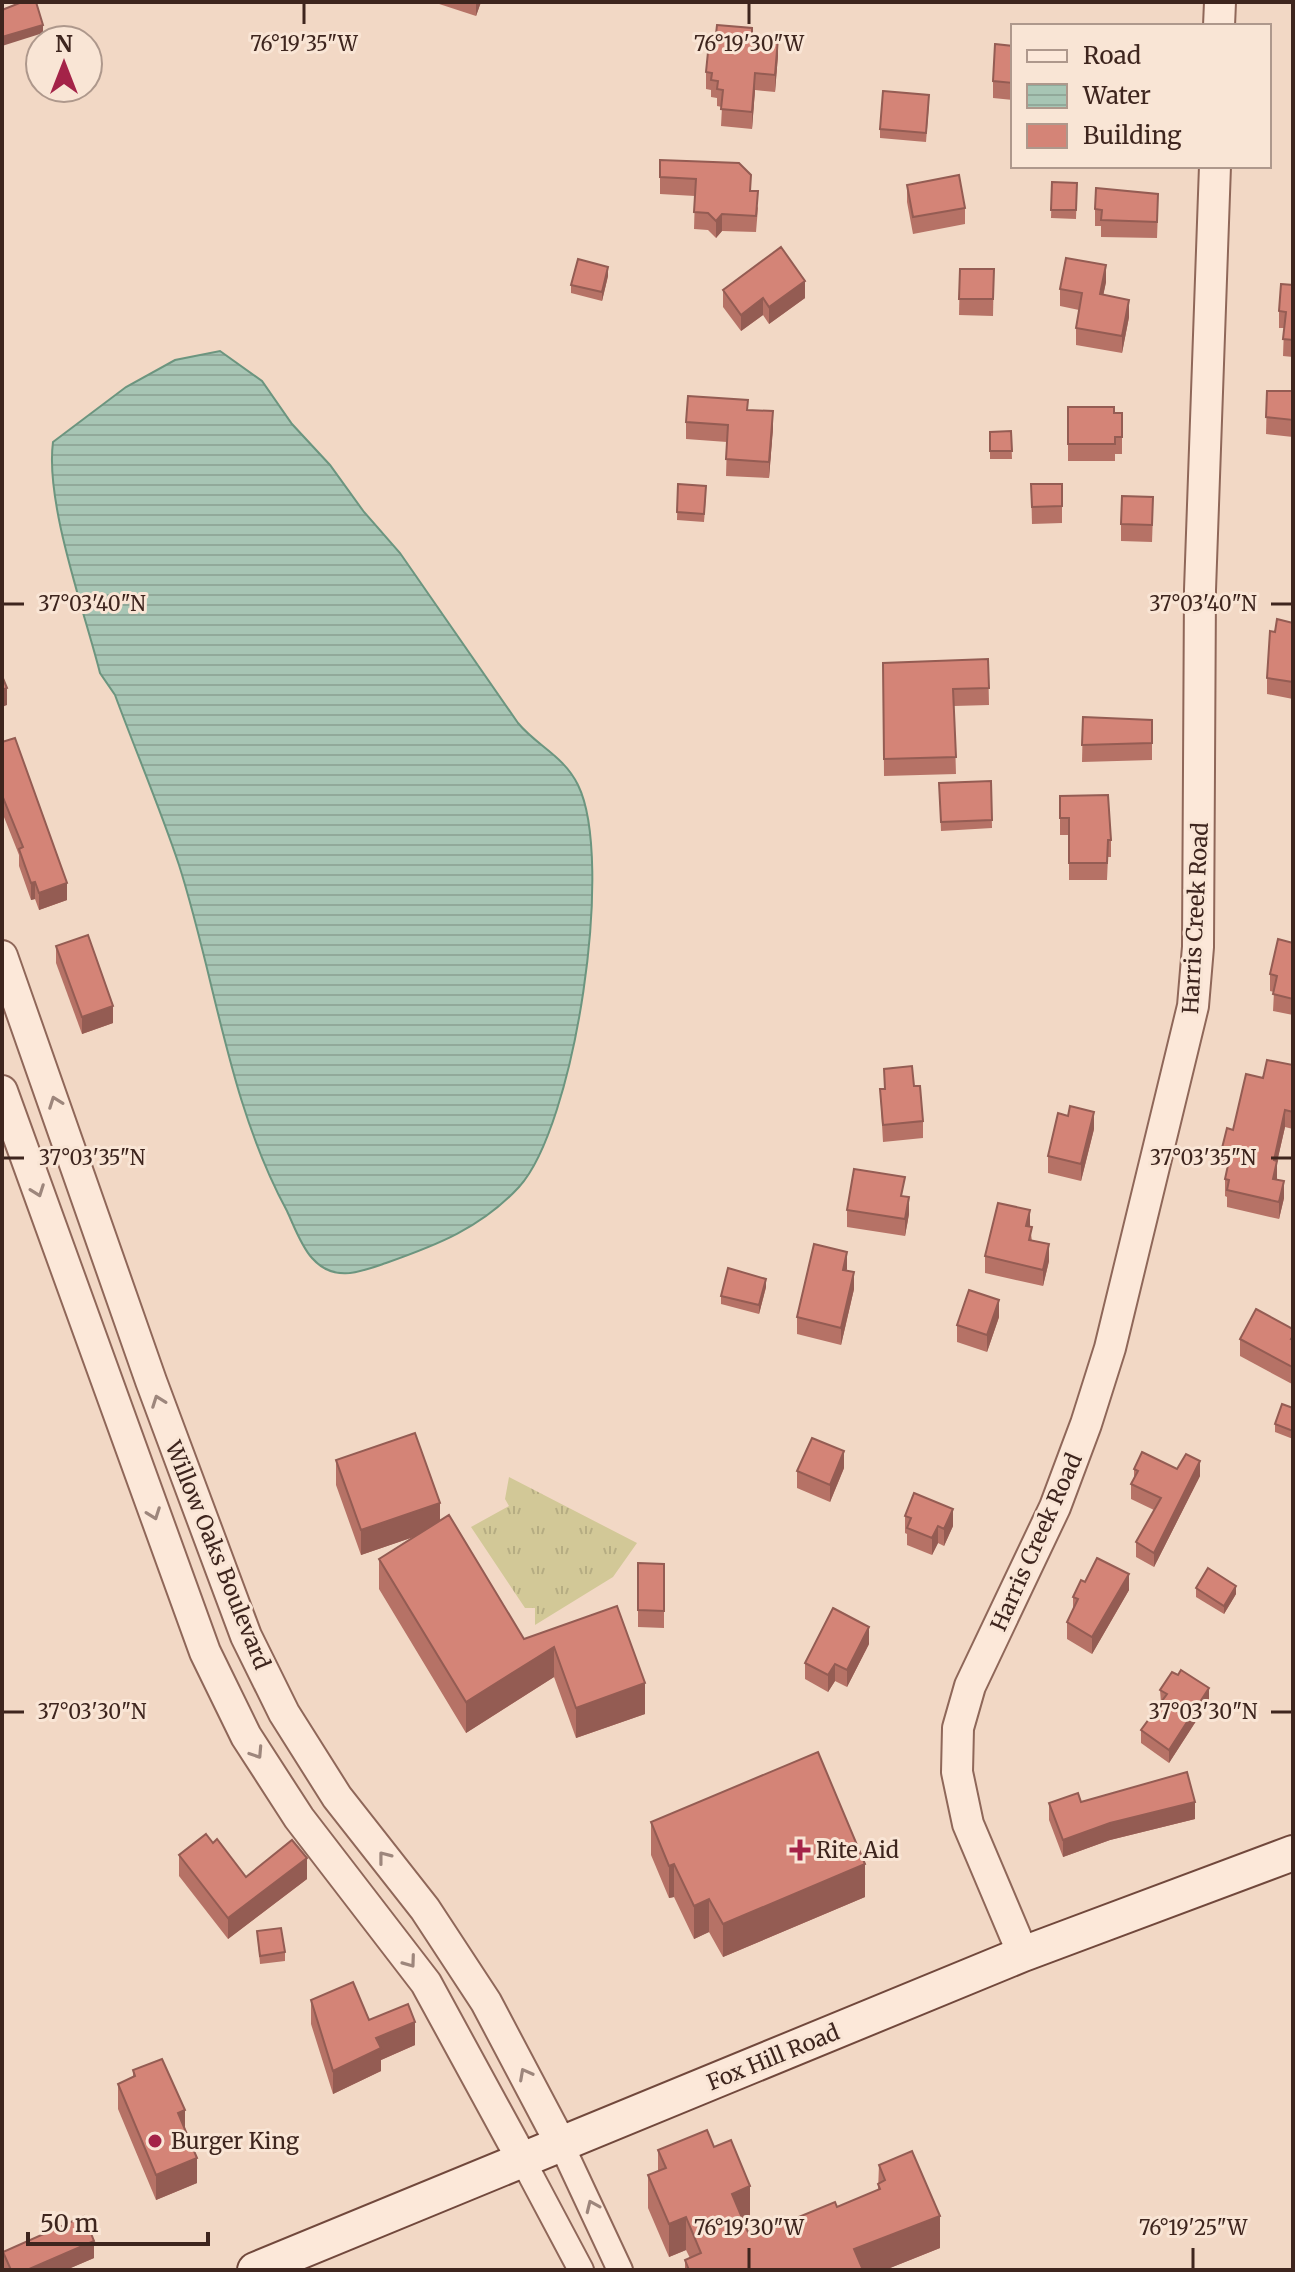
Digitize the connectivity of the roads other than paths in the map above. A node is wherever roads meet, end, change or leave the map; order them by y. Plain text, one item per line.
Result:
1 (1220, 2) edge
2 (1219, 24) edge
3 (1215, 168) edge
4 (2, 956) edge
5 (2, 1091) edge
6 (1293, 1853) edge
7 (1023, 1954) junction
8 (561, 2144) junction
9 (522, 2159) junction
10 (255, 2270) edge
11 (581, 2270) edge
12 (620, 2270) edge

1 - 2 street
3 - 7 street, Harris Creek Road
8 -> 4 street, Willow Oaks Boulevard
5 -> 9 street, Willow Oaks Boulevard
6 - 7 main road, Fox Hill Road
7 - 8 main road, Fox Hill Road
8 - 9 main road, Fox Hill Road
12 -> 8 street
9 - 10 main road, Fox Hill Road
9 - 11 street

